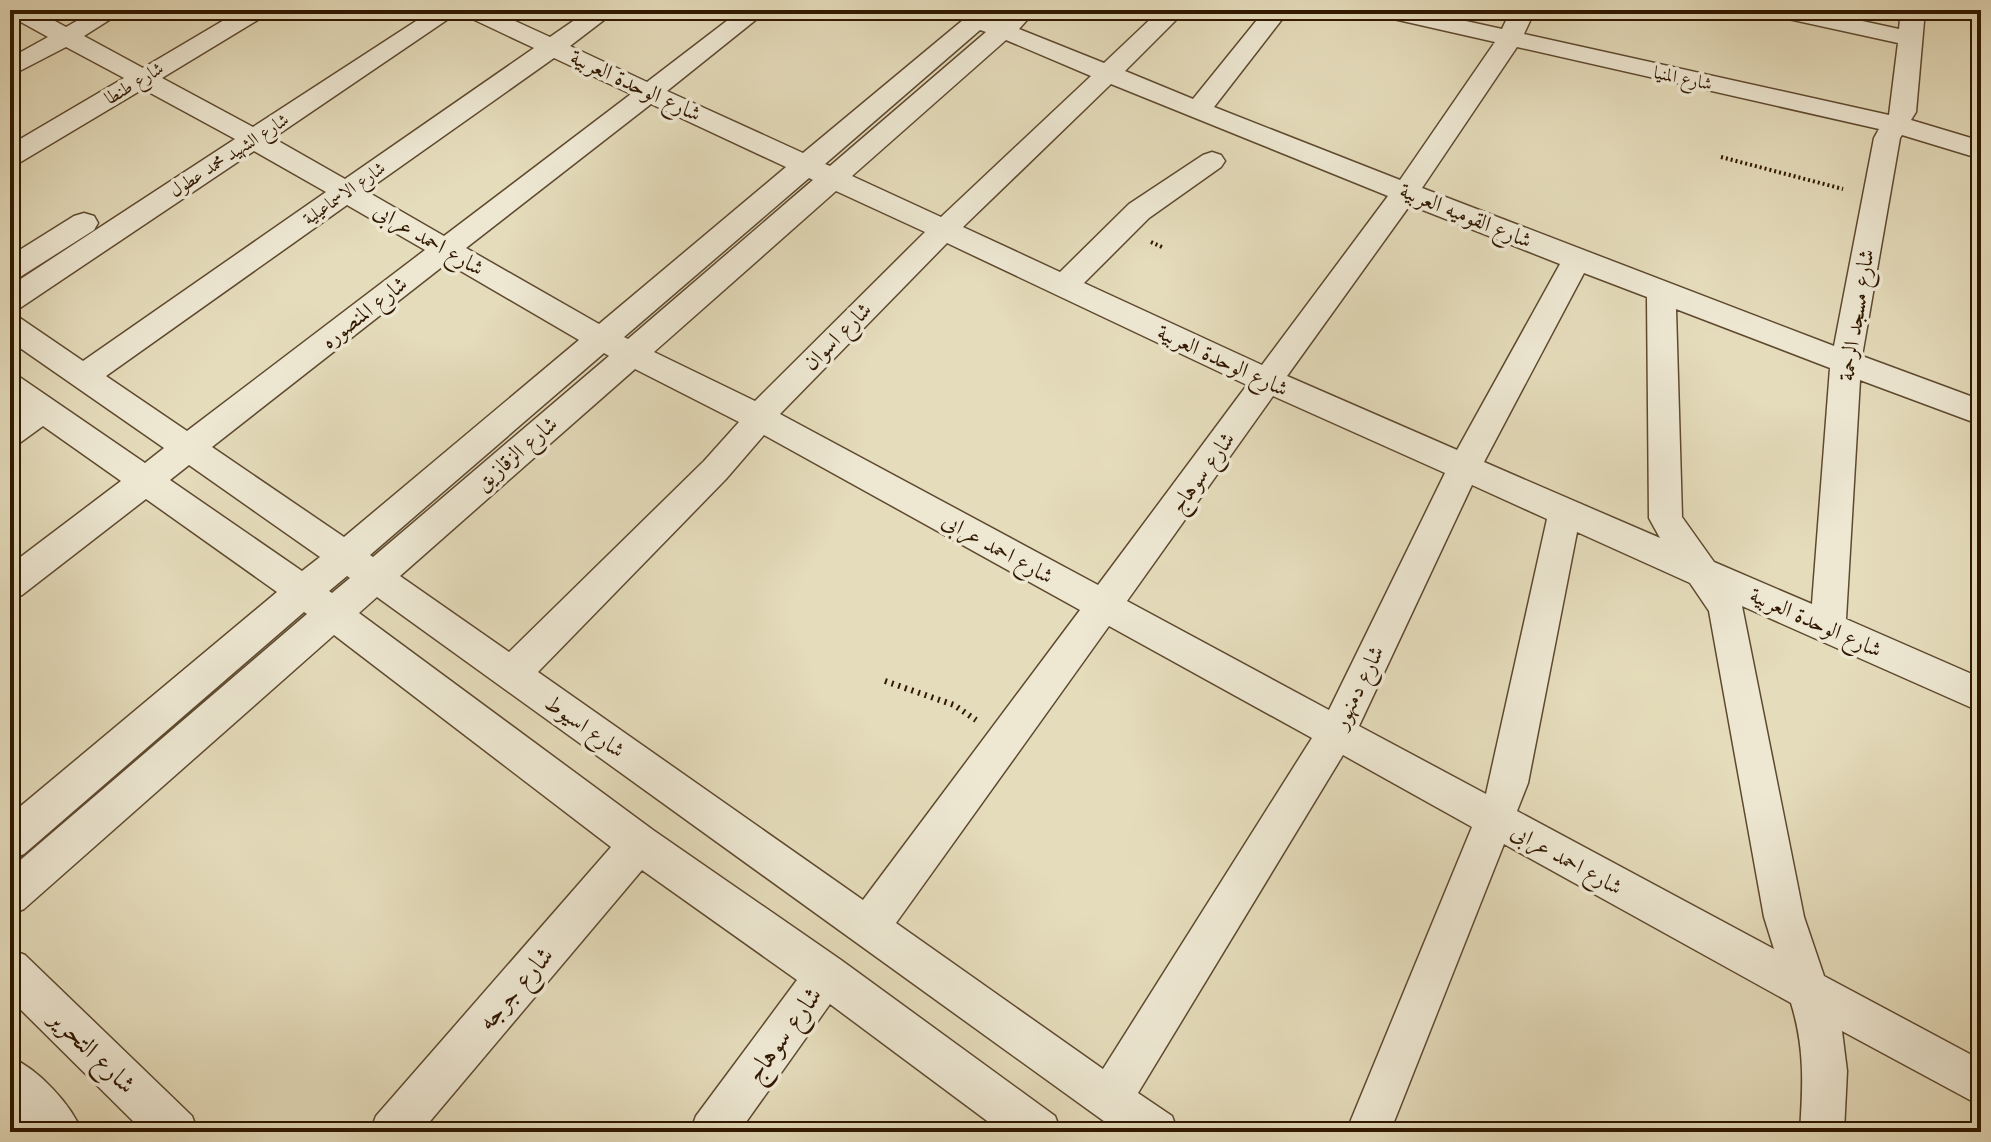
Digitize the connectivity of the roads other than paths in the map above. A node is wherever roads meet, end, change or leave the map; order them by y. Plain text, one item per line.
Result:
1 (17, 10) edge
2 (113, 10) edge
3 (258, 10) edge
4 (414, 10) edge
5 (449, 10) edge
6 (472, 10) edge
7 (605, 10) edge
8 (756, 10) edge
9 (1174, 10) edge
10 (1384, 10) edge
11 (1523, 10) edge
12 (1778, 10) edge
13 (1275, 13) dead end
14 (988, 16) edge
15 (1911, 24) edge
16 (66, 36) junction
17 (1510, 40) junction
18 (553, 46) junction
19 (10, 68) edge
20 (1108, 73) junction
21 (144, 78) junction
22 (650, 92) junction
23 (1198, 110) junction
24 (1897, 125) junction
25 (244, 132) junction
26 (1981, 150) edge
27 (10, 157) edge
28 (1212, 161) dead end
29 (805, 164) junction
30 (834, 178) junction
31 (347, 191) junction
32 (1406, 191) junction
33 (944, 230) junction
34 (446, 249) junction
35 (1577, 259) junction
36 (10, 270) edge
37 (1064, 286) junction
38 (1661, 292) junction
39 (10, 300) edge
40 (10, 326) edge
41 (600, 338) junction
42 (631, 353) junction
43 (1846, 363) junction
44 (84, 376) junction
45 (1268, 381) junction
46 (10, 386) edge
47 (44, 409) junction
48 (1981, 413) edge
49 (758, 417) junction
50 (10, 433) edge
51 (187, 449) junction
52 (1464, 468) junction
53 (146, 481) junction
54 (1565, 512) junction
55 (344, 555) junction
56 (1703, 573) junction
57 (375, 576) junction
58 (10, 585) edge
59 (303, 591) junction
60 (1104, 606) junction
61 (333, 613) junction
62 (1828, 627) junction
63 (512, 674) junction
64 (1981, 695) edge
65 (1337, 732) junction
66 (1496, 820) junction
67 (10, 840) edge
68 (639, 844) junction
69 (10, 895) edge
70 (869, 926) junction
71 (10, 970) edge
72 (826, 975) junction
73 (1810, 991) junction
74 (10, 1079) edge
75 (1981, 1084) edge
76 (1130, 1119) edge
77 (60, 1132) edge
78 (176, 1132) edge
79 (392, 1132) edge
80 (712, 1132) edge
81 (1039, 1132) edge
82 (1368, 1132) edge
83 (1822, 1132) edge

1 - 16 street, شارع احمد عرابى
2 - 16 street
3 - 21 street, شارع طنطا
4 - 25 street, شارع الشهيد محمد عطول
5 - 25 street, شارع الشهيد محمد عطول
6 - 18 street, شارع الوحدة العربية
7 - 18 street, شارع الاسماعيلية
8 - 22 street, شارع المنصوره
9 - 20 street, شارع اسوان
10 - 17 street, شارع المنيا
11 - 17 street, شارع سوهاج
12 - 15 street
13 - 23 street
14 - 20 street, شارع القوميه العربية
14 - 29 street, شارع الزقازيق
14 - 30 street, شارع الزقازيق
15 - 24 street, شارع مسجد الرحمة
16 - 19 street
16 - 21 street, شارع احمد عرابى
17 - 24 street, شارع المنيا
17 - 32 street, شارع سوهاج
18 - 22 street, شارع الوحدة العربية
18 - 31 street, شارع الاسماعيلية
20 - 23 street, شارع القوميه العربية
20 - 33 street, شارع اسوان
21 - 25 street, شارع احمد عرابى
21 - 27 street, شارع طنطا
22 - 29 street, شارع الوحدة العربية
22 - 34 street, شارع المنصوره
23 - 32 street, شارع القوميه العربية
24 - 26 street, شارع المنيا
24 - 43 street, شارع مسجد الرحمة
25 - 31 street, شارع احمد عرابى
25 - 36 street, شارع الشهيد محمد عطول
25 - 39 street, شارع الشهيد محمد عطول
28 - 37 street
29 - 30 street, شارع الوحدة العربية
29 - 41 street, شارع الزقازيق
30 - 33 street, شارع الوحدة العربية
30 - 42 street, شارع الزقازيق
31 - 34 street, شارع احمد عرابى
31 - 44 street, شارع الاسماعيلية
32 - 35 street, شارع القوميه العربية
32 - 45 street, شارع سوهاج
33 - 37 street, شارع الوحدة العربية
33 - 49 street, شارع اسوان
34 - 41 street, شارع احمد عرابى
34 - 51 street, شارع المنصوره
35 - 38 street, شارع القوميه العربية
35 - 52 street, شارع دمنهور
37 - 45 street, شارع الوحدة العربية
38 - 43 street, شارع القوميه العربية
38 - 56 street
40 - 44 street, شارع اسيوط
41 - 42 street, شارع احمد عرابى
41 - 55 street, شارع الزقازيق
42 - 49 street, شارع احمد عرابى
42 - 57 street, شارع الزقازيق
43 - 48 street, شارع القوميه العربية
43 - 62 street, شارع مسجد الرحمة
44 - 51 street, شارع اسيوط
45 - 52 street, شارع الوحدة العربية
45 - 60 street, شارع سوهاج
46 - 47 street
47 - 50 street
47 - 53 street
49 - 60 street, شارع احمد عرابى
49 - 63 street, شارع اسوان
51 - 53 street, شارع المنصوره
51 - 55 street, شارع اسيوط
52 - 54 street, شارع الوحدة العربية
52 - 65 street, شارع دمنهور
53 - 58 street, شارع المنصوره
53 - 59 street
54 - 56 street, شارع الوحدة العربية
54 - 66 street
55 - 57 street, شارع اسيوط
55 - 59 street, شارع الزقازيق
56 - 62 street, شارع الوحدة العربية
56 - 73 street
57 - 61 street, شارع الزقازيق
57 - 63 street, شارع اسيوط
59 - 61 street
59 - 67 street, شارع الزقازيق
60 - 65 street, شارع احمد عرابى
60 - 70 street, شارع سوهاج
61 - 68 street
61 - 69 street, شارع الزقازيق
62 - 64 street, شارع الوحدة العربية
63 - 70 street, شارع اسيوط
65 - 66 street, شارع احمد عرابى
65 - 76 street, شارع دمنهور
66 - 73 street, شارع احمد عرابى
66 - 82 street
68 - 72 street
68 - 79 street, شارع جرجه
70 - 76 street, شارع اسيوط
71 - 78 street, شارع التحرير
72 - 80 street, شارع سوهاج
72 - 81 street
73 - 75 street, شارع احمد عرابى
73 - 83 street
74 - 77 street

